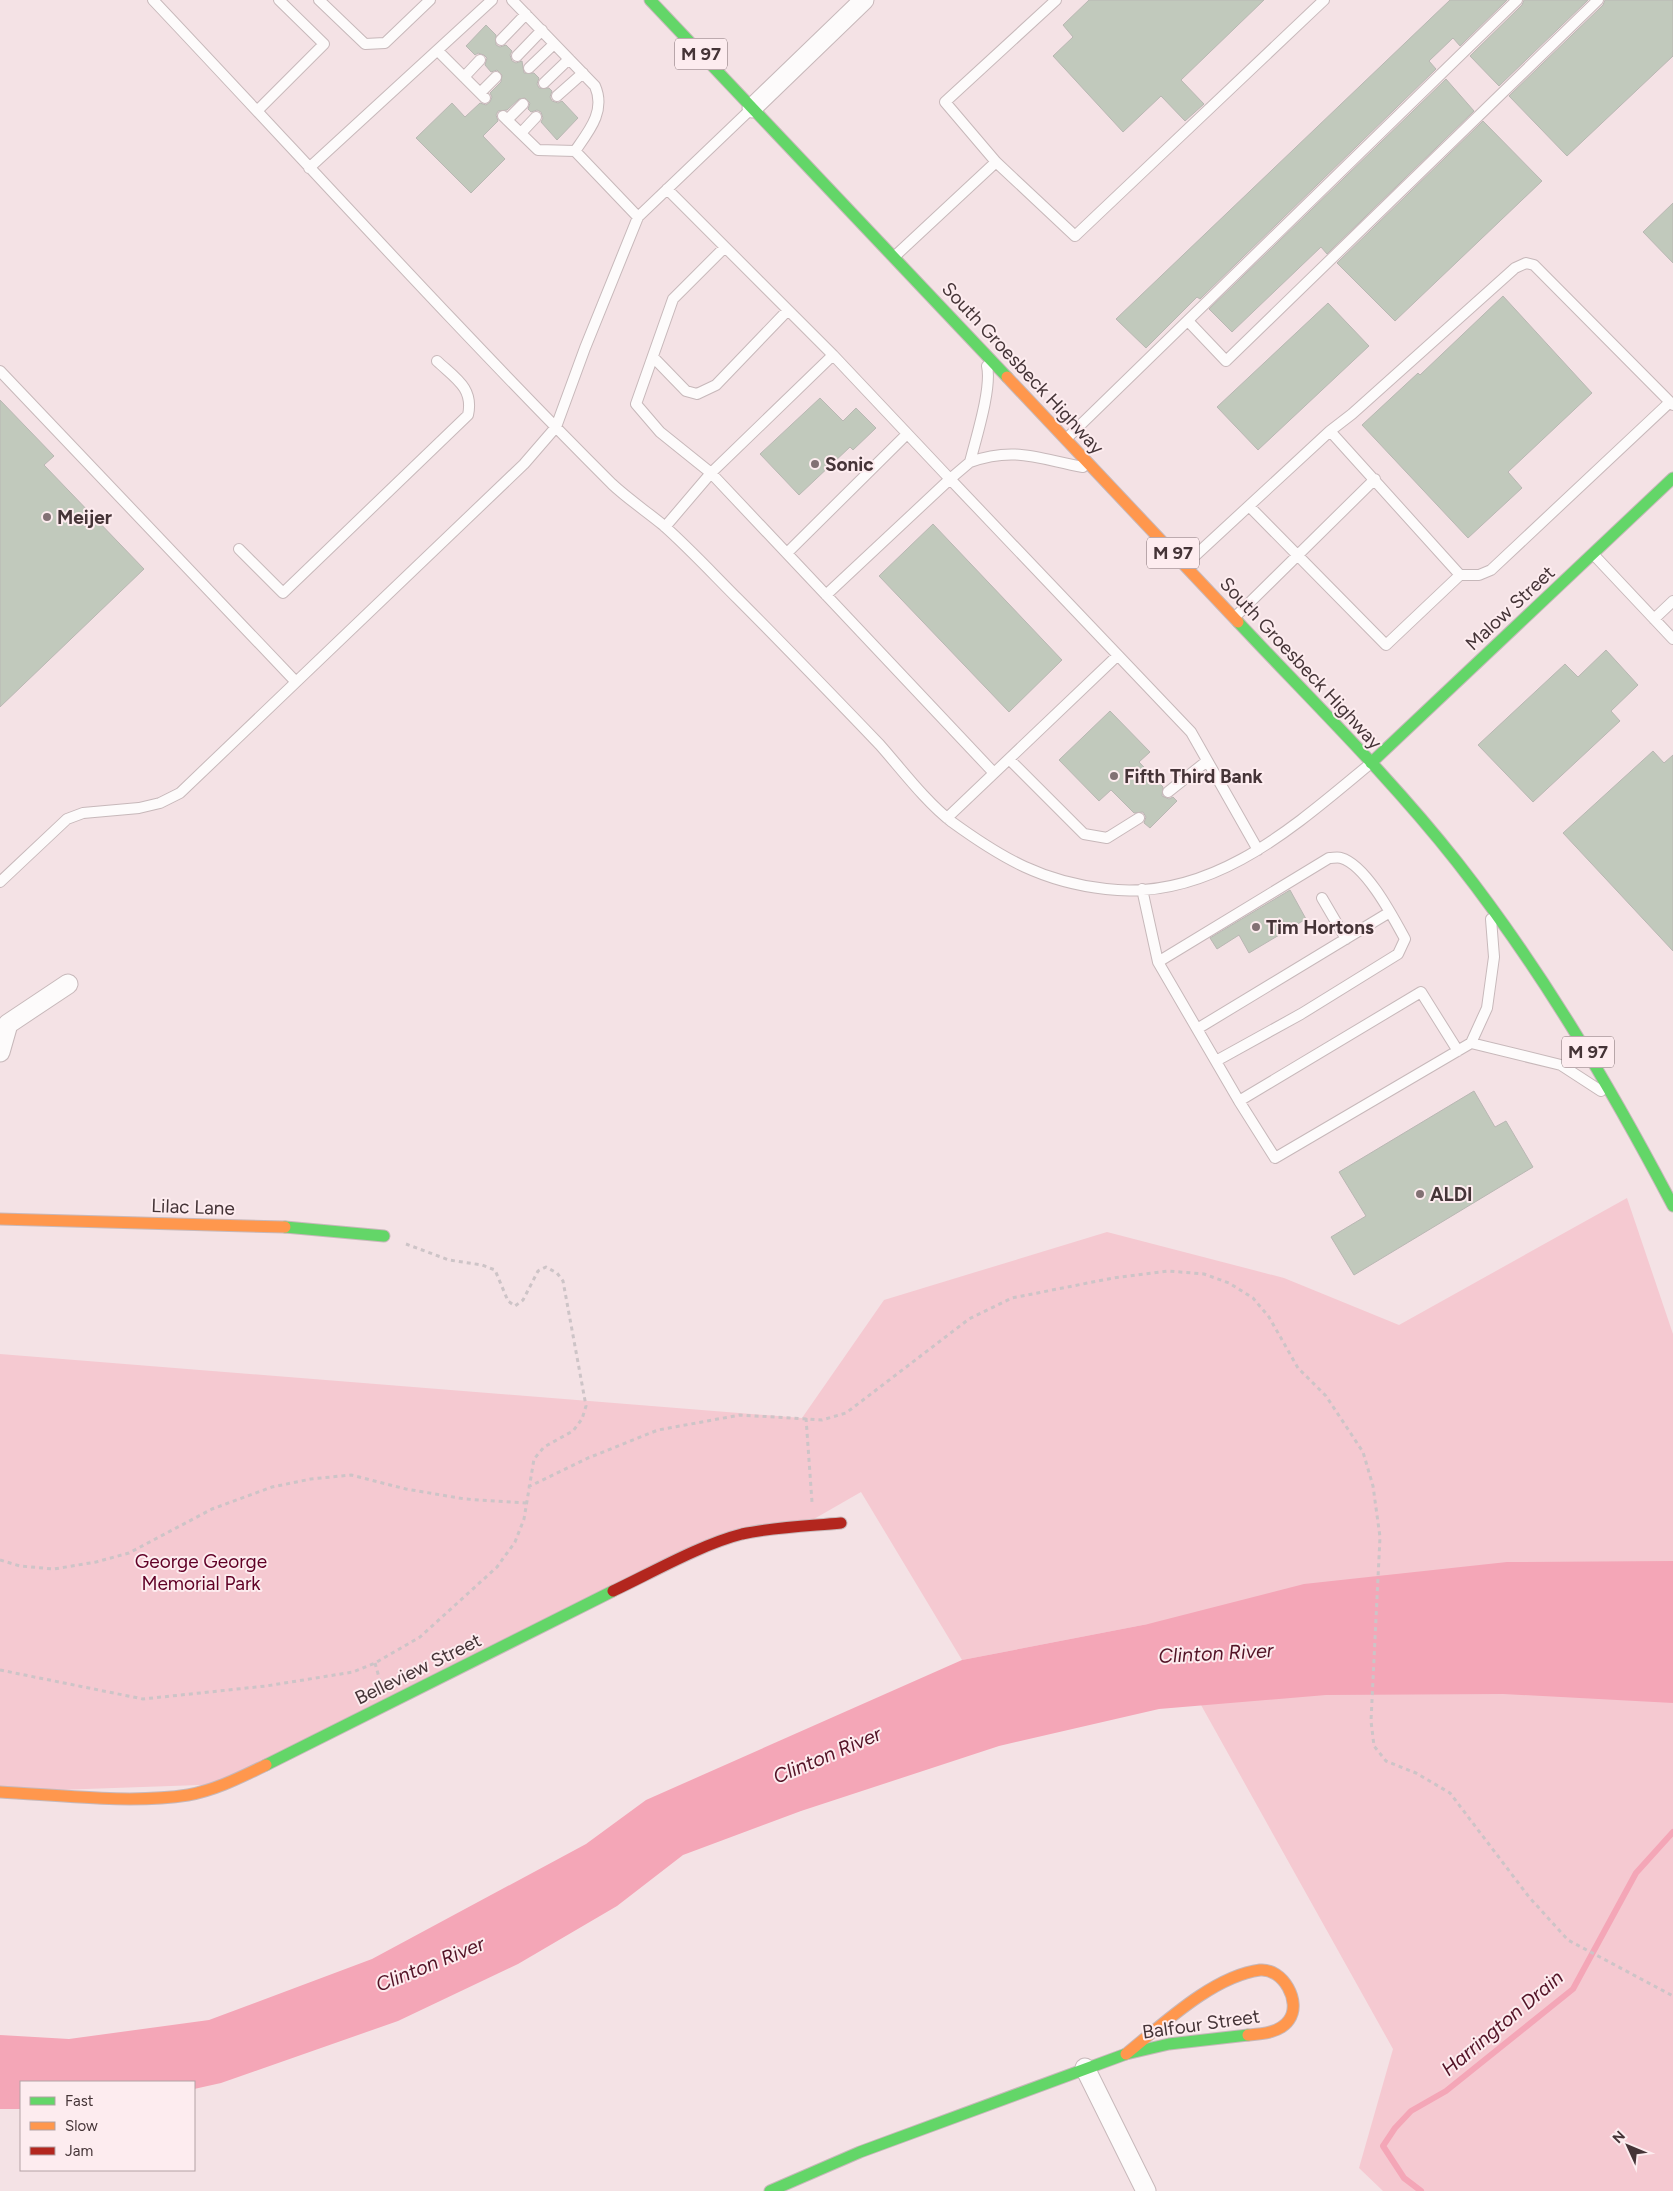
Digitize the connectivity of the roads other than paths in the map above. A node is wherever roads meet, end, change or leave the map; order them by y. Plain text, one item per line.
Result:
1 (153, 0) edge
2 (280, 0) edge
3 (319, 0) edge
4 (430, 0) edge
5 (492, 0) edge
6 (512, 0) edge
7 (864, 0) edge
8 (1056, 0) edge
9 (1324, 0) edge
10 (1518, 0) edge
11 (1598, 0) edge
12 (655, 2) edge
13 (526, 14) junction
14 (542, 30) junction
15 (501, 40) dead end
16 (554, 44) junction
17 (438, 51) junction
18 (517, 56) dead end
19 (569, 59) junction
20 (480, 60) dead end
21 (529, 68) dead end
22 (583, 73) junction
23 (464, 77) junction
24 (496, 77) dead end
25 (544, 83) dead end
26 (557, 96) dead end
27 (524, 104) dead end
28 (752, 108) junction
29 (257, 111) junction
30 (536, 117) dead end
31 (521, 133) junction
32 (575, 151) junction
33 (996, 162) junction
34 (309, 168) junction
35 (667, 189) junction
36 (638, 217) junction
37 (725, 247) junction
38 (894, 258) junction
39 (788, 310) junction
40 (1188, 321) junction
41 (984, 353) junction
42 (833, 355) junction
43 (653, 357) junction
44 (437, 361) dead end
45 (0, 371) edge
46 (1671, 404) edge
47 (556, 427) junction
48 (1330, 431) junction
49 (907, 434) junction
50 (1066, 440) junction
51 (970, 462) junction
52 (1093, 468) junction
53 (711, 473) junction
54 (1673, 478) edge
55 (950, 479) junction
56 (1375, 479) junction
57 (1249, 506) junction
58 (665, 527) junction
59 (239, 549) dead end
60 (787, 553) junction
61 (1593, 554) junction
62 (1298, 555) junction
63 (1185, 566) junction
64 (1460, 575) junction
65 (826, 594) junction
66 (1673, 601) edge
67 (1234, 618) junction
68 (1654, 619) junction
69 (1673, 639) edge
70 (1117, 656) junction
71 (296, 682) junction
72 (1009, 759) junction
73 (1207, 761) junction
74 (1371, 763) junction
75 (994, 773) junction
76 (1168, 792) dead end
77 (947, 818) junction
78 (1139, 818) dead end
79 (1258, 850) junction
80 (0, 882) edge
81 (1142, 889) junction
82 (1322, 898) dead end
83 (1490, 906) junction
84 (1390, 912) junction
85 (1346, 939) junction
86 (1158, 962) junction
87 (68, 984) dead end
88 (1197, 1029) junction
89 (1471, 1043) junction
90 (1458, 1051) junction
91 (0, 1052) edge
92 (1216, 1061) junction
93 (1616, 1100) junction
94 (1238, 1101) junction
95 (1673, 1206) edge
96 (0, 1219) edge
97 (384, 1236) road end
98 (841, 1523) dead end
99 (0, 1792) edge
100 (1126, 2054) junction
101 (1085, 2068) junction
102 (770, 2191) edge
103 (1146, 2191) edge

1 - 29 lane
2 - 29 lane
3 - 4 lane
5 - 17 lane
6 - 13 lane
7 - 28 street
8 - 33 lane
9 - 33 lane
10 - 40 lane
11 - 40 lane
12 - 28 street, South Groesbeck Highway / M 97
13 - 14 lane
13 - 15 lane
14 - 16 lane
14 - 18 lane
16 - 19 lane
16 - 21 lane
17 - 23 lane
17 - 34 lane
19 - 22 lane
19 - 25 lane
20 - 23 lane
22 - 26 lane
22 - 32 lane
23 - 24 lane
27 - 31 lane
28 - 35 lane
28 - 38 street, South Groesbeck Highway / M 97
29 - 34 lane
30 - 31 lane
31 - 32 lane
32 - 36 lane
33 - 38 lane
34 - 47 lane
35 - 36 lane
35 - 37 lane
36 - 47 lane
37 - 39 lane
37 - 43 lane
38 - 41 street, South Groesbeck Highway / M 97
39 - 42 lane
39 - 43 lane
40 - 50 lane
41 - 50 street, South Groesbeck Highway / M 97
41 - 51 lane
42 - 49 lane
42 - 53 lane
43 - 53 lane
44 - 59 lane
45 - 71 lane
46 - 48 lane
46 - 64 lane
47 - 58 lane
47 - 71 lane
48 - 56 lane
48 - 57 lane
49 - 55 lane
49 - 60 lane
50 - 52 street, South Groesbeck Highway / M 97
51 - 52 lane
51 - 55 lane
52 - 63 street, South Groesbeck Highway / M 97
53 - 58 lane
53 - 60 lane
54 - 61 street, Malow Street
55 - 65 lane
55 - 70 lane
56 - 62 lane
56 - 64 lane
57 - 62 lane
57 - 63 lane
58 - 77 lane
60 - 65 lane
61 - 68 lane
61 - 74 street, Malow Street
62 - 64 lane
62 - 67 lane
63 - 67 street, South Groesbeck Highway / M 97
65 - 75 lane
66 - 68 lane
67 - 74 street, South Groesbeck Highway / M 97
68 - 69 lane
70 - 72 lane
70 - 73 lane
71 - 80 lane
72 - 75 lane
72 - 78 lane
73 - 76 lane
73 - 79 lane
74 - 79 lane
74 - 83 street, South Groesbeck Highway / M 97
75 - 77 lane
77 - 81 lane
79 - 81 lane
81 - 86 lane
82 - 85 lane
83 - 89 lane
83 - 93 street, South Groesbeck Highway / M 97
84 - 85 lane
84 - 86 lane
84 - 92 lane
85 - 88 lane
86 - 88 lane
87 - 91 street
88 - 92 lane
89 - 90 lane
89 - 93 lane
90 - 94 lane
90 - 94 lane
92 - 94 lane
93 - 95 street, South Groesbeck Highway / M 97
96 - 97 street, Lilac Lane
98 - 99 street, Belleview Street
100 - 100 street, Balfour Street
100 - 101 street, Balfour Street
101 - 102 street, Balfour Street
101 - 103 street

